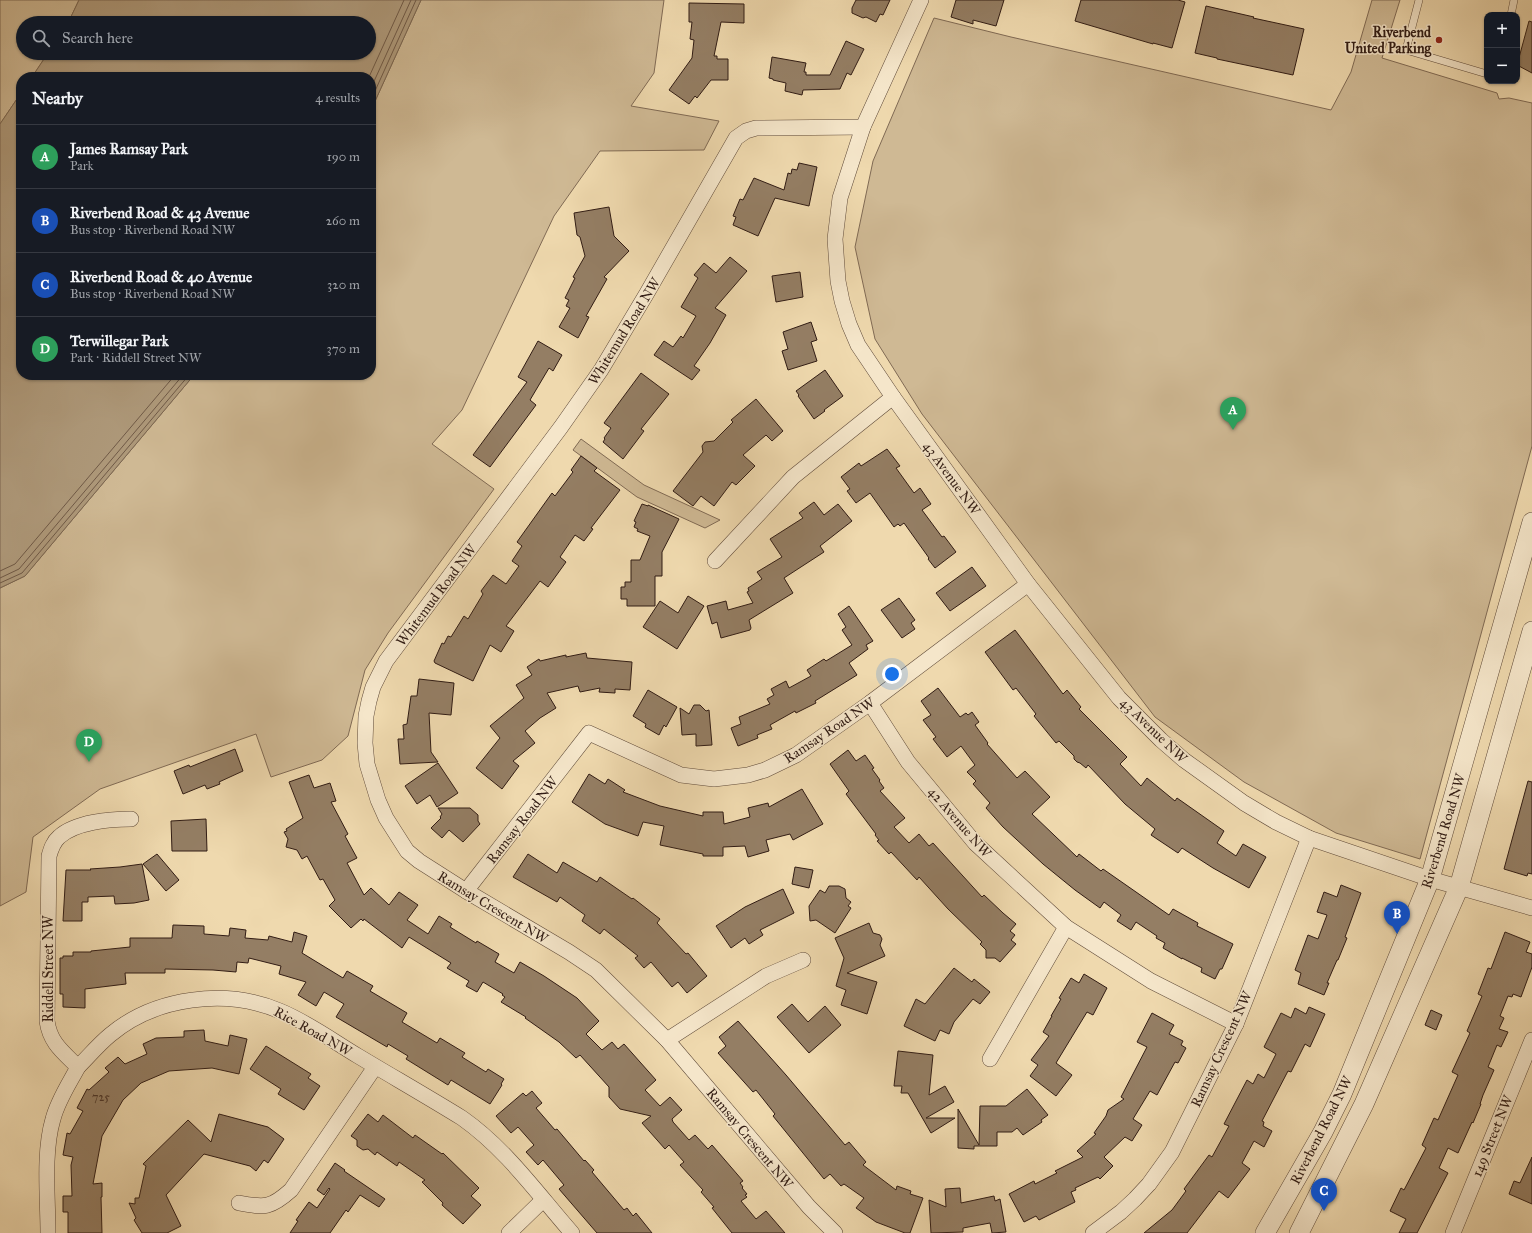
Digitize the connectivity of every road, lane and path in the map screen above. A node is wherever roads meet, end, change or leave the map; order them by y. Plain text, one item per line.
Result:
1 (921, 0) edge
2 (1419, 0) edge
3 (1514, 0) edge
4 (1512, 12) edge
5 (1484, 73) edge
6 (863, 127) junction
7 (893, 397) junction
8 (1532, 522) edge
9 (715, 561) dead end
10 (1028, 584) junction
11 (1532, 631) edge
12 (870, 703) junction
13 (365, 743) joint
14 (131, 819) dead end
15 (1309, 838) junction
16 (1430, 879) junction
17 (1459, 887) junction
18 (466, 891) junction
19 (1532, 908) edge
20 (1066, 927) junction
21 (803, 960) dead end
22 (1236, 1024) junction
23 (667, 1040) junction
24 (1532, 1040) edge
25 (990, 1059) dead end
26 (78, 1067) junction
27 (375, 1067) junction
28 (543, 1200) junction
29 (239, 1203) dead end
30 (48, 1233) edge
31 (510, 1233) edge
32 (572, 1233) edge
33 (835, 1233) edge
34 (1093, 1233) edge
35 (1265, 1233) edge
36 (1299, 1233) edge
37 (1453, 1233) edge

1 - 6 street
2 - 5 lane
3 - 4 lane
6 - 7 street, 43 Avenue NW
6 - 13 street, Whitemud Road NW
7 - 9 street
7 - 10 street, 43 Avenue NW
8 - 16 street, Riverbend Road NW
10 - 12 street, Ramsay Road NW
10 - 15 street, 43 Avenue NW
11 - 17 street, Riverbend Road NW
12 - 18 street, Ramsay Road NW
12 - 20 street, 42 Avenue NW
13 - 18 street, Ramsay Crescent NW
14 - 26 street, Riddell Street NW
15 - 16 street, 43 Avenue NW
15 - 22 street, Ramsay Crescent NW
16 - 17 street, 43 Avenue NW
16 - 35 street, Riverbend Road NW
17 - 19 street, 43 Avenue NW
17 - 36 street, Riverbend Road NW
18 - 23 street, Ramsay Crescent NW
20 - 22 street, 42 Avenue NW
20 - 25 street
21 - 23 street
22 - 34 street, Ramsay Crescent NW
23 - 33 street, Ramsay Crescent NW
24 - 37 street, 149 Street NW
26 - 27 street, Rice Road NW
26 - 30 street
27 - 28 street, Rice Road NW
27 - 29 street
28 - 31 street
28 - 32 street, Rice Road NW

